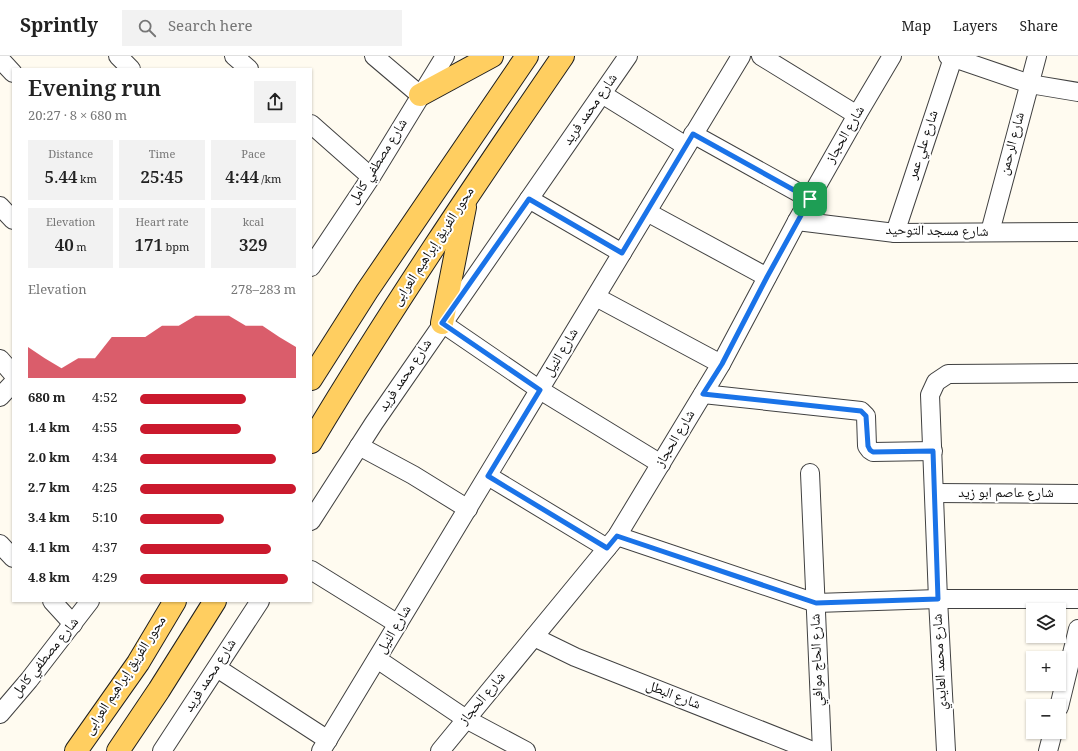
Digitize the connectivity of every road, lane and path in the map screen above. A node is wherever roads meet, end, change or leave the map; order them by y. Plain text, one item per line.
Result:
1 (118, 56) edge
2 (374, 56) edge
3 (445, 56) edge
4 (492, 56) edge
5 (527, 56) edge
6 (563, 56) edge
7 (628, 56) edge
8 (741, 56) edge
9 (761, 56) edge
10 (892, 56) edge
11 (1037, 56) edge
12 (950, 57) edge
13 (0, 59) edge
14 (130, 68) edge
15 (12, 72) edge
16 (1030, 84) junction
17 (1078, 92) edge
18 (602, 94) junction
19 (420, 95) junction
20 (857, 115) junction
21 (312, 125) edge
22 (690, 140) junction
23 (371, 176) junction
24 (467, 196) junction
25 (529, 199) junction
26 (810, 199) junction
27 (0, 206) edge
28 (647, 212) junction
29 (12, 219) edge
30 (797, 221) junction
31 (990, 232) junction
32 (1078, 232) edge
33 (895, 233) junction
34 (622, 253) junction
35 (314, 257) edge
36 (767, 277) junction
37 (596, 297) junction
38 (442, 323) junction
39 (0, 359) edge
40 (722, 364) junction
41 (12, 373) edge
42 (1078, 373) edge
43 (312, 377) edge
44 (12, 384) edge
45 (540, 390) junction
46 (703, 394) junction
47 (0, 397) edge
48 (312, 440) edge
49 (359, 446) junction
50 (933, 451) junction
51 (661, 464) junction
52 (810, 474) dead end
53 (488, 476) junction
54 (934, 493) junction
55 (1078, 494) edge
56 (468, 509) junction
57 (312, 519) edge
58 (612, 542) junction
59 (0, 544) edge
60 (12, 557) edge
61 (312, 571) edge
62 (938, 599) junction
63 (1078, 599) edge
64 (53, 602) edge
65 (89, 602) edge
66 (174, 602) edge
67 (214, 602) edge
68 (259, 602) edge
69 (816, 603) junction
70 (73, 624) junction
71 (398, 624) junction
72 (1078, 629) edge
73 (534, 636) junction
74 (377, 659) junction
75 (217, 668) junction
76 (1061, 699) edge
77 (0, 714) edge
78 (466, 719) junction
79 (1051, 739) edge
80 (324, 745) edge
81 (76, 751) edge
82 (118, 751) edge
83 (162, 751) edge
84 (440, 751) edge
85 (526, 751) edge
86 (813, 751) edge
87 (822, 751) edge
88 (946, 751) edge
89 (1048, 751) edge

1 - 14 street
2 - 19 street
3 - 19 street, شارع مصطفي كامل
4 - 19 main road
5 - 43 main road
6 - 24 main road, محور الفريق إبراهيم العرابى
7 - 18 street, شارع محمد فريد
8 - 22 street, شارع النيل
9 - 20 street
10 - 20 street, شارع الحجاز
11 - 16 street, شارع الرحمن
12 - 16 street
12 - 33 street, شارع علي عمر
13 - 15 street
16 - 17 street
16 - 31 street, شارع الرحمن
18 - 22 street
18 - 25 street, شارع محمد فريد
19 - 23 street, شارع مصطفي كامل
20 - 26 street, شارع الحجاز
21 - 23 street
22 - 26 street
22 - 28 street, شارع النيل
23 - 35 street, شارع مصطفي كامل
24 - 38 main road
24 - 48 main road, محور الفريق إبراهيم العرابى
25 - 34 street
25 - 38 street, شارع محمد فريد
26 - 30 street, شارع الحجاز
27 - 29 street
28 - 34 street, شارع النيل
28 - 36 street
30 - 33 street, شارع مسجد التوحيد
30 - 36 street, شارع الحجاز
31 - 32 street, شارع مسجد التوحيد
31 - 33 street, شارع مسجد التوحيد
34 - 37 street, شارع النيل
36 - 40 street, شارع الحجاز
37 - 40 street
37 - 45 street, شارع النيل
38 - 45 street
38 - 49 street, شارع محمد فريد
39 - 41 street
40 - 46 street, شارع الحجاز
42 - 50 street, شارع محمد العايدي
44 - 47 street
45 - 51 street
45 - 53 street, شارع النيل
46 - 50 street
46 - 51 street, شارع الحجاز
49 - 56 street
49 - 57 street, شارع محمد فريد
50 - 54 street, شارع محمد العايدي
51 - 58 street, شارع الحجاز
52 - 69 street, شارع الحاج موافي
53 - 56 street, شارع النيل
53 - 58 street
54 - 55 street, شارع عاصم ابو زيد
54 - 62 street, شارع محمد العايدي
56 - 71 street, شارع النيل
58 - 69 street
58 - 73 street, شارع الحجاز
59 - 60 street
61 - 71 street
62 - 63 street
62 - 69 street
62 - 88 street, شارع محمد العايدي
64 - 70 street
65 - 70 street, شارع مصطفي كامل
66 - 81 main road, محور الفريق إبراهيم العرابى
67 - 82 main road
68 - 75 street, شارع محمد فريد
69 - 87 street, شارع الحاج موافي
70 - 77 street, شارع مصطفي كامل
71 - 74 street, شارع النيل
72 - 76 street
73 - 78 street, شارع الحجاز
73 - 86 street, شارع البطل
74 - 78 street
74 - 80 street, شارع النيل
75 - 80 street
75 - 83 street, شارع محمد فريد
78 - 84 street, شارع الحجاز
78 - 85 street
79 - 89 street

